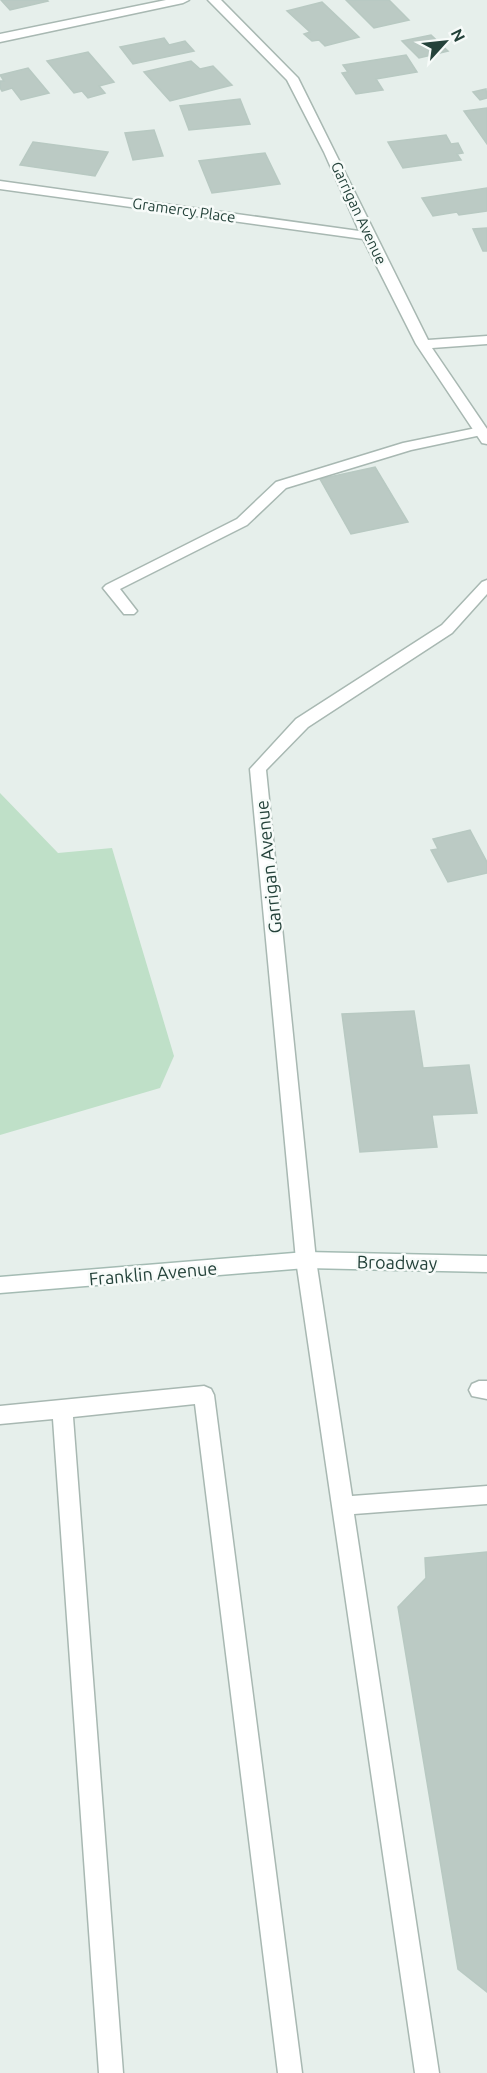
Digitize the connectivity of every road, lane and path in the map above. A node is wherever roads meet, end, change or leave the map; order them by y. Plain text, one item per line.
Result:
1 (183, 0) edge
2 (214, 0) edge
3 (0, 38) edge
4 (0, 185) edge
5 (368, 236) junction
6 (487, 340) edge
7 (423, 344) junction
8 (484, 435) edge
9 (487, 585) edge
10 (129, 611) dead end
11 (306, 1260) junction
12 (487, 1264) edge
13 (0, 1285) edge
14 (62, 1409) junction
15 (0, 1416) edge
16 (487, 1495) edge
17 (343, 1506) junction
18 (111, 2073) edge
19 (290, 2073) edge
20 (427, 2073) edge

1 - 3 street
2 - 5 street, Garrigan Avenue
4 - 5 street, Gramercy Place
5 - 7 street, Garrigan Avenue
6 - 7 street
7 - 8 street, Garrigan Avenue
8 - 10 street
9 - 11 street, Garrigan Avenue
11 - 12 street, Broadway
11 - 13 street, Franklin Avenue
11 - 17 street, Garrigan Avenue
14 - 15 street
14 - 18 street
14 - 19 street
16 - 17 street
17 - 20 street, Garrigan Avenue

